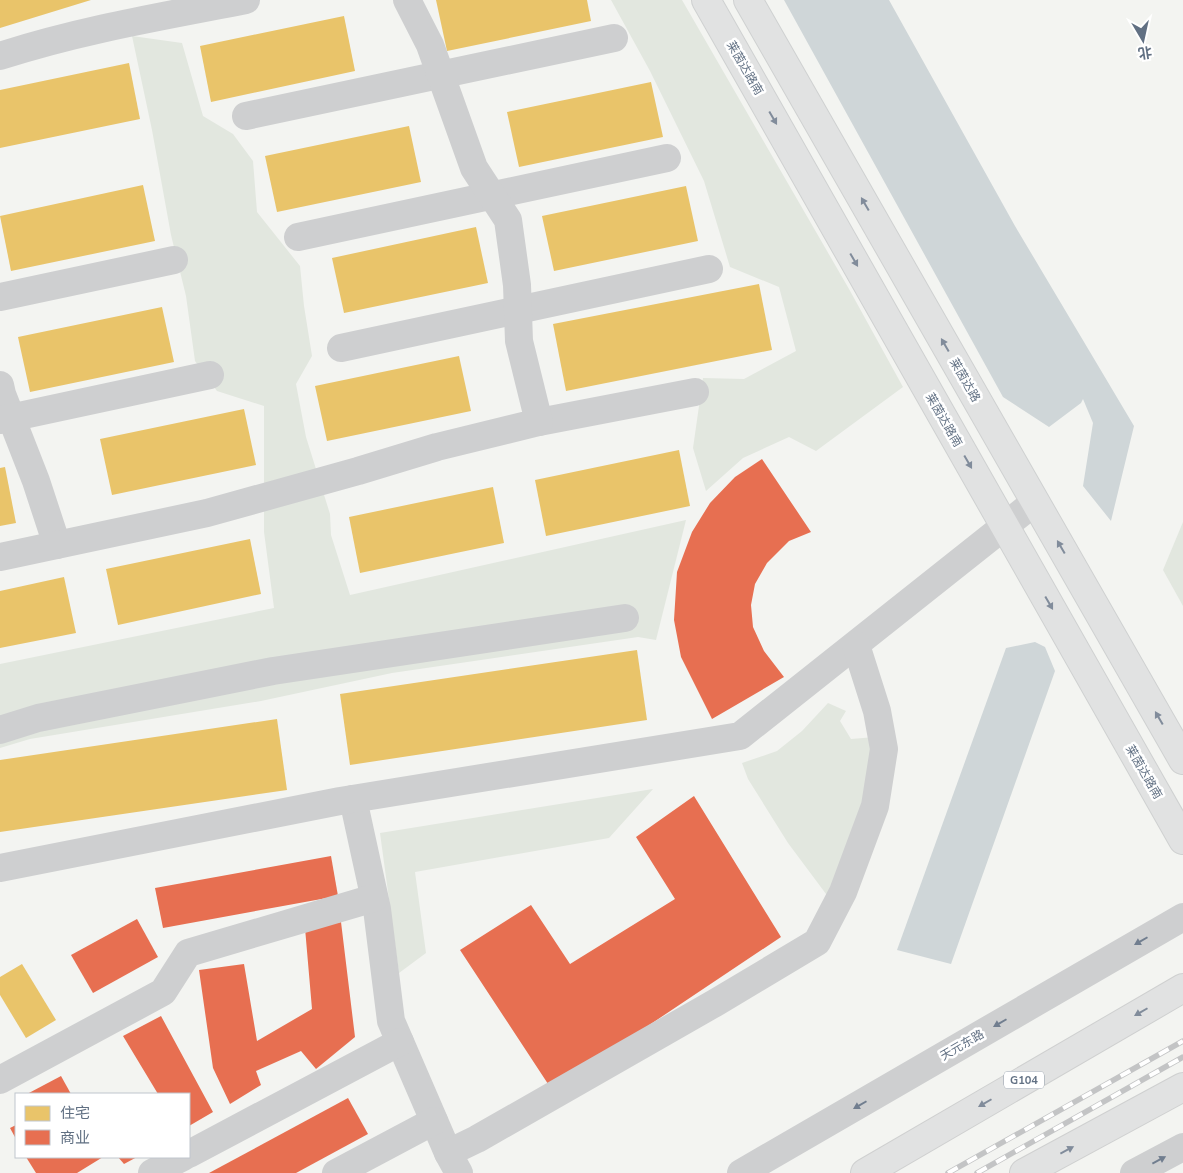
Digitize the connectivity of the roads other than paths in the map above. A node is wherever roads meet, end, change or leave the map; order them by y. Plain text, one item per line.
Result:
1 (246, 0) edge
2 (407, 0) edge
3 (706, 0) edge
4 (748, 0) edge
5 (614, 38) dead end
6 (0, 56) edge
7 (441, 75) junction
8 (246, 116) dead end
9 (667, 158) dead end
10 (492, 195) junction
11 (298, 237) dead end
12 (174, 260) dead end
13 (709, 269) dead end
14 (0, 297) edge
15 (518, 310) junction
16 (341, 348) dead end
17 (210, 375) dead end
18 (0, 385) edge
19 (695, 392) dead end
20 (6, 419) edge
21 (538, 422) junction
22 (1035, 502) junction
23 (1005, 527) junction
24 (56, 545) junction
25 (0, 557) edge
26 (625, 618) dead end
27 (856, 645) junction
28 (0, 730) edge
29 (1183, 760) edge
30 (353, 799) junction
31 (1183, 840) edge
32 (0, 868) edge
33 (374, 898) junction
34 (1183, 917) edge
35 (1183, 988) edge
36 (400, 1042) junction
37 (0, 1080) edge
38 (1183, 1087) edge
39 (434, 1122) junction
40 (1183, 1147) edge
41 (190, 1153) edge
42 (181, 1158) edge
43 (454, 1163) edge
44 (152, 1173) edge
45 (336, 1173) edge
46 (741, 1173) edge
47 (865, 1173) edge
48 (1024, 1173) edge
49 (1134, 1173) edge

1 - 6 street
2 - 7 street
3 -> 23 main road, 莱茵达路南
22 -> 4 main road, 莱茵达路
5 - 7 street
7 - 8 street
7 - 10 street
9 - 10 street
10 - 11 street
10 - 15 street
12 - 14 street
13 - 15 street
15 - 16 street
15 - 21 street
17 - 20 street
18 - 20 street
19 - 21 street
20 - 24 street
21 - 24 street
22 - 23 street
29 -> 22 main road, 莱茵达路
23 - 27 street
23 -> 31 main road, 莱茵达路南
24 - 25 street
26 - 28 street
27 - 30 street
27 - 43 street
30 - 32 street
30 - 33 street
33 - 36 street
33 - 37 street
34 -> 46 street, 天元东路
35 -> 47 main road, G104
36 - 39 street
36 - 41 street
48 -> 38 main road
39 - 43 street
39 - 45 street
49 -> 40 street
42 - 44 street

